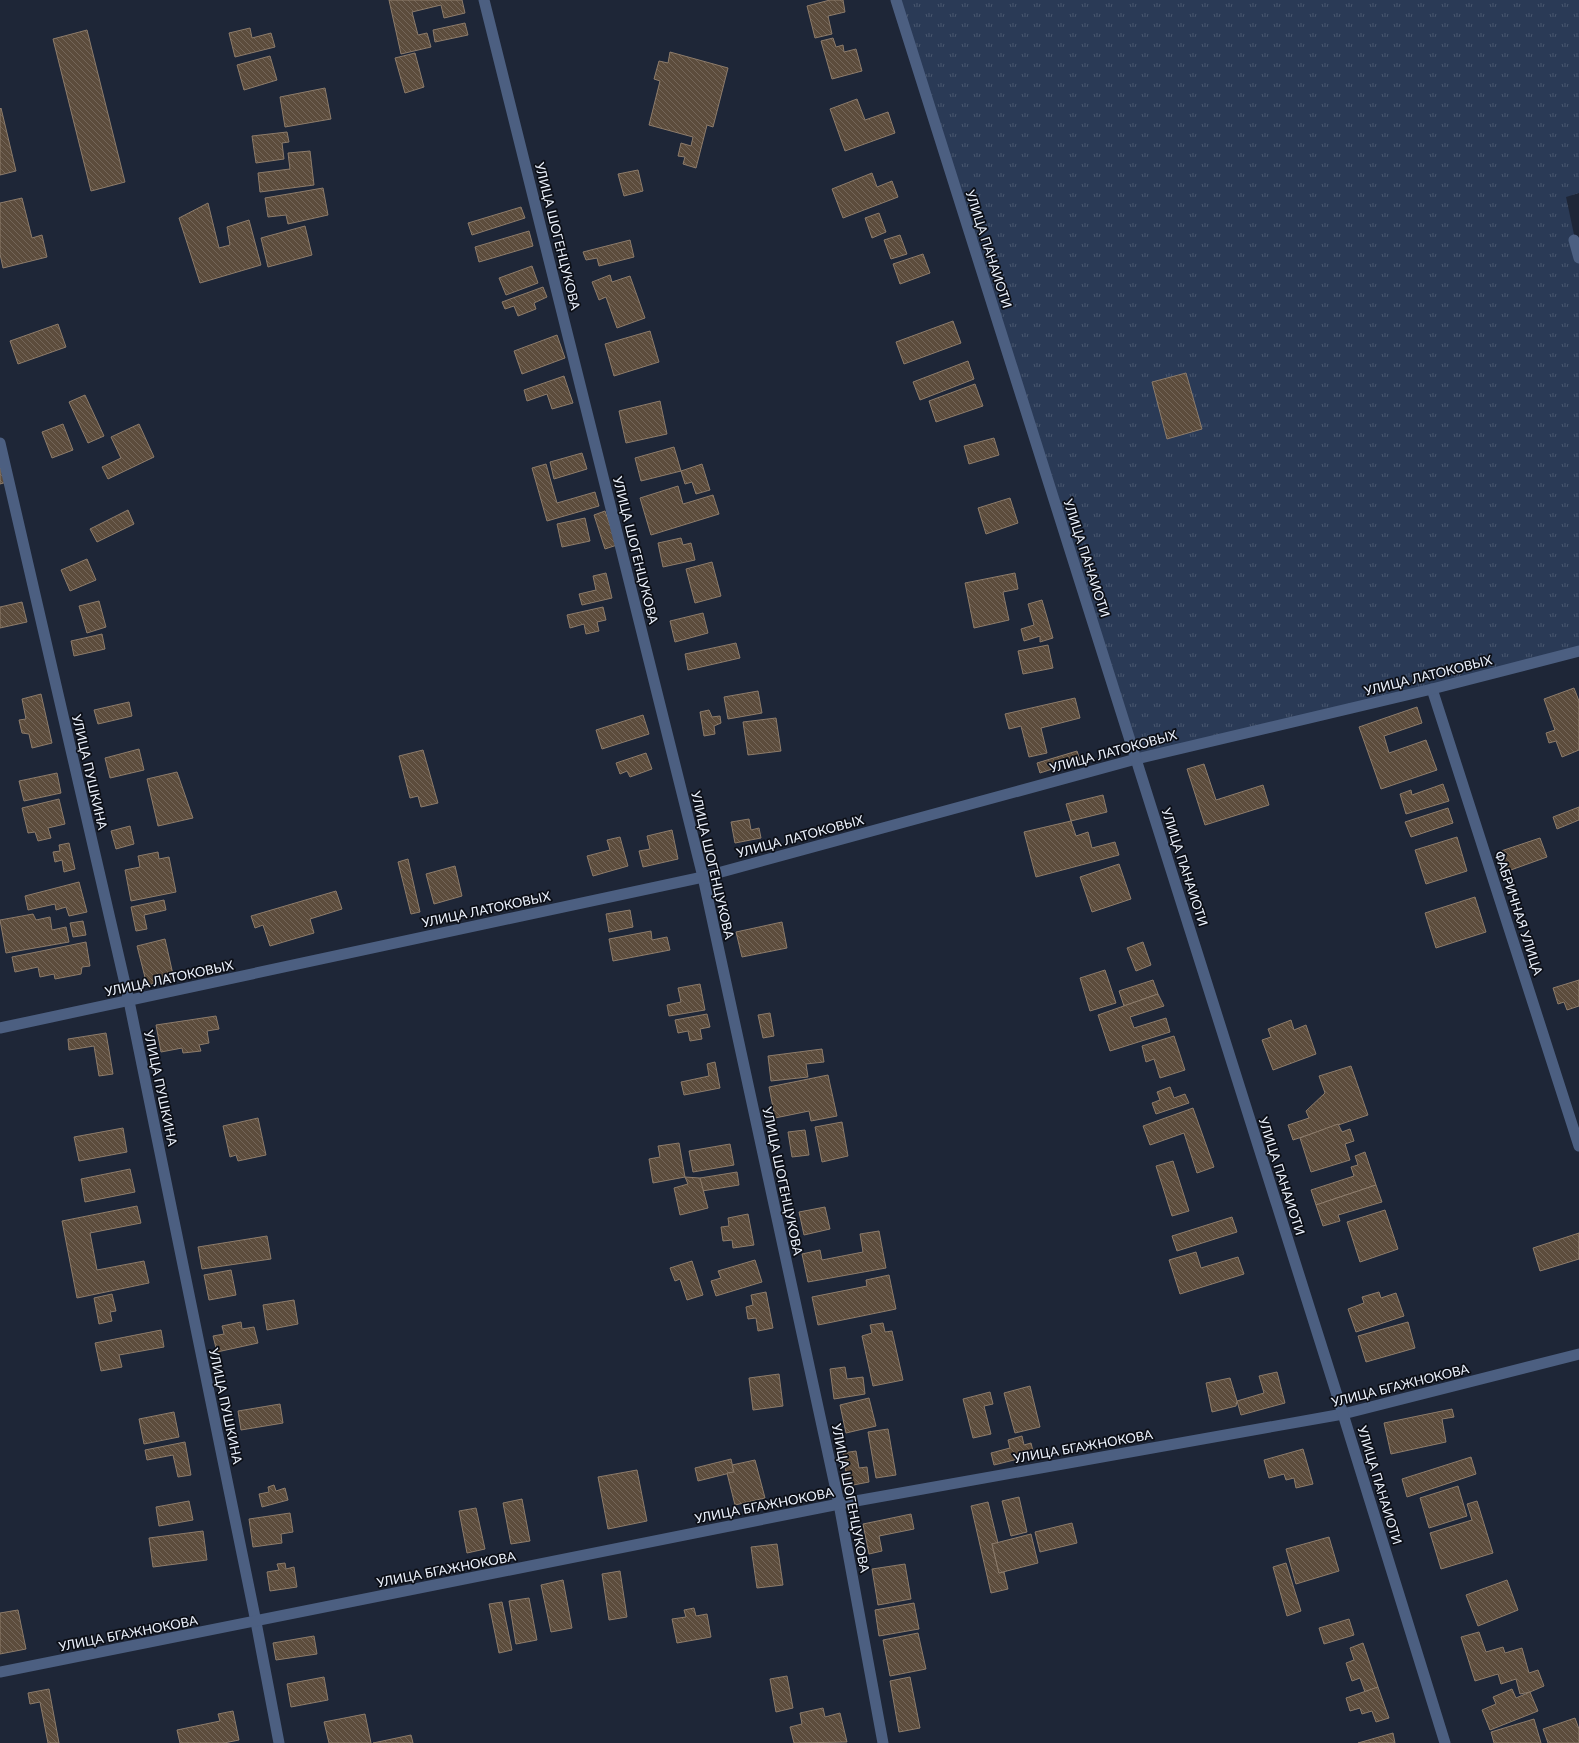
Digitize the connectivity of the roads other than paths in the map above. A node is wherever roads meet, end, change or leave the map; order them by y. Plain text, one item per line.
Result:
1 (484, 0) edge
2 (896, 0) edge
3 (1574, 240) dead end
4 (1579, 258) edge
5 (0, 443) edge
6 (1579, 651) edge
7 (1432, 689) junction
8 (1136, 759) junction
9 (703, 877) junction
10 (129, 1001) junction
11 (0, 1028) edge
12 (1579, 1146) edge
13 (1579, 1354) edge
14 (1343, 1414) junction
15 (839, 1504) junction
16 (256, 1622) junction
17 (0, 1672) edge
18 (279, 1743) edge
19 (883, 1743) edge
20 (1445, 1743) edge

1 - 9 street, УЛИЦА ШОГЕНЦУКОВА
2 - 8 street, УЛИЦА ПАНАИОТИ
3 - 4 street
5 - 10 street, УЛИЦА ПУШКИНА
6 - 7 street, УЛИЦА ЛАТОКОВЫХ
7 - 8 street, УЛИЦА ЛАТОКОВЫХ
7 - 12 street, ФАБРИЧНАЯ УЛИЦА
8 - 9 street, УЛИЦА ЛАТОКОВЫХ
8 - 14 street, УЛИЦА ПАНАИОТИ
9 - 10 street, УЛИЦА ЛАТОКОВЫХ
9 - 15 street, УЛИЦА ШОГЕНЦУКОВА
10 - 11 street, УЛИЦА ЛАТОКОВЫХ
10 - 16 street, УЛИЦА ПУШКИНА
13 - 14 street, УЛИЦА БГАЖНОКОВА
14 - 15 street, УЛИЦА БГАЖНОКОВА
14 - 20 street, УЛИЦА ПАНАИОТИ
15 - 16 street, УЛИЦА БГАЖНОКОВА
15 - 19 street, УЛИЦА ШОГЕНЦУКОВА
16 - 17 street, УЛИЦА БГАЖНОКОВА
16 - 18 street, УЛИЦА ПУШКИНА

